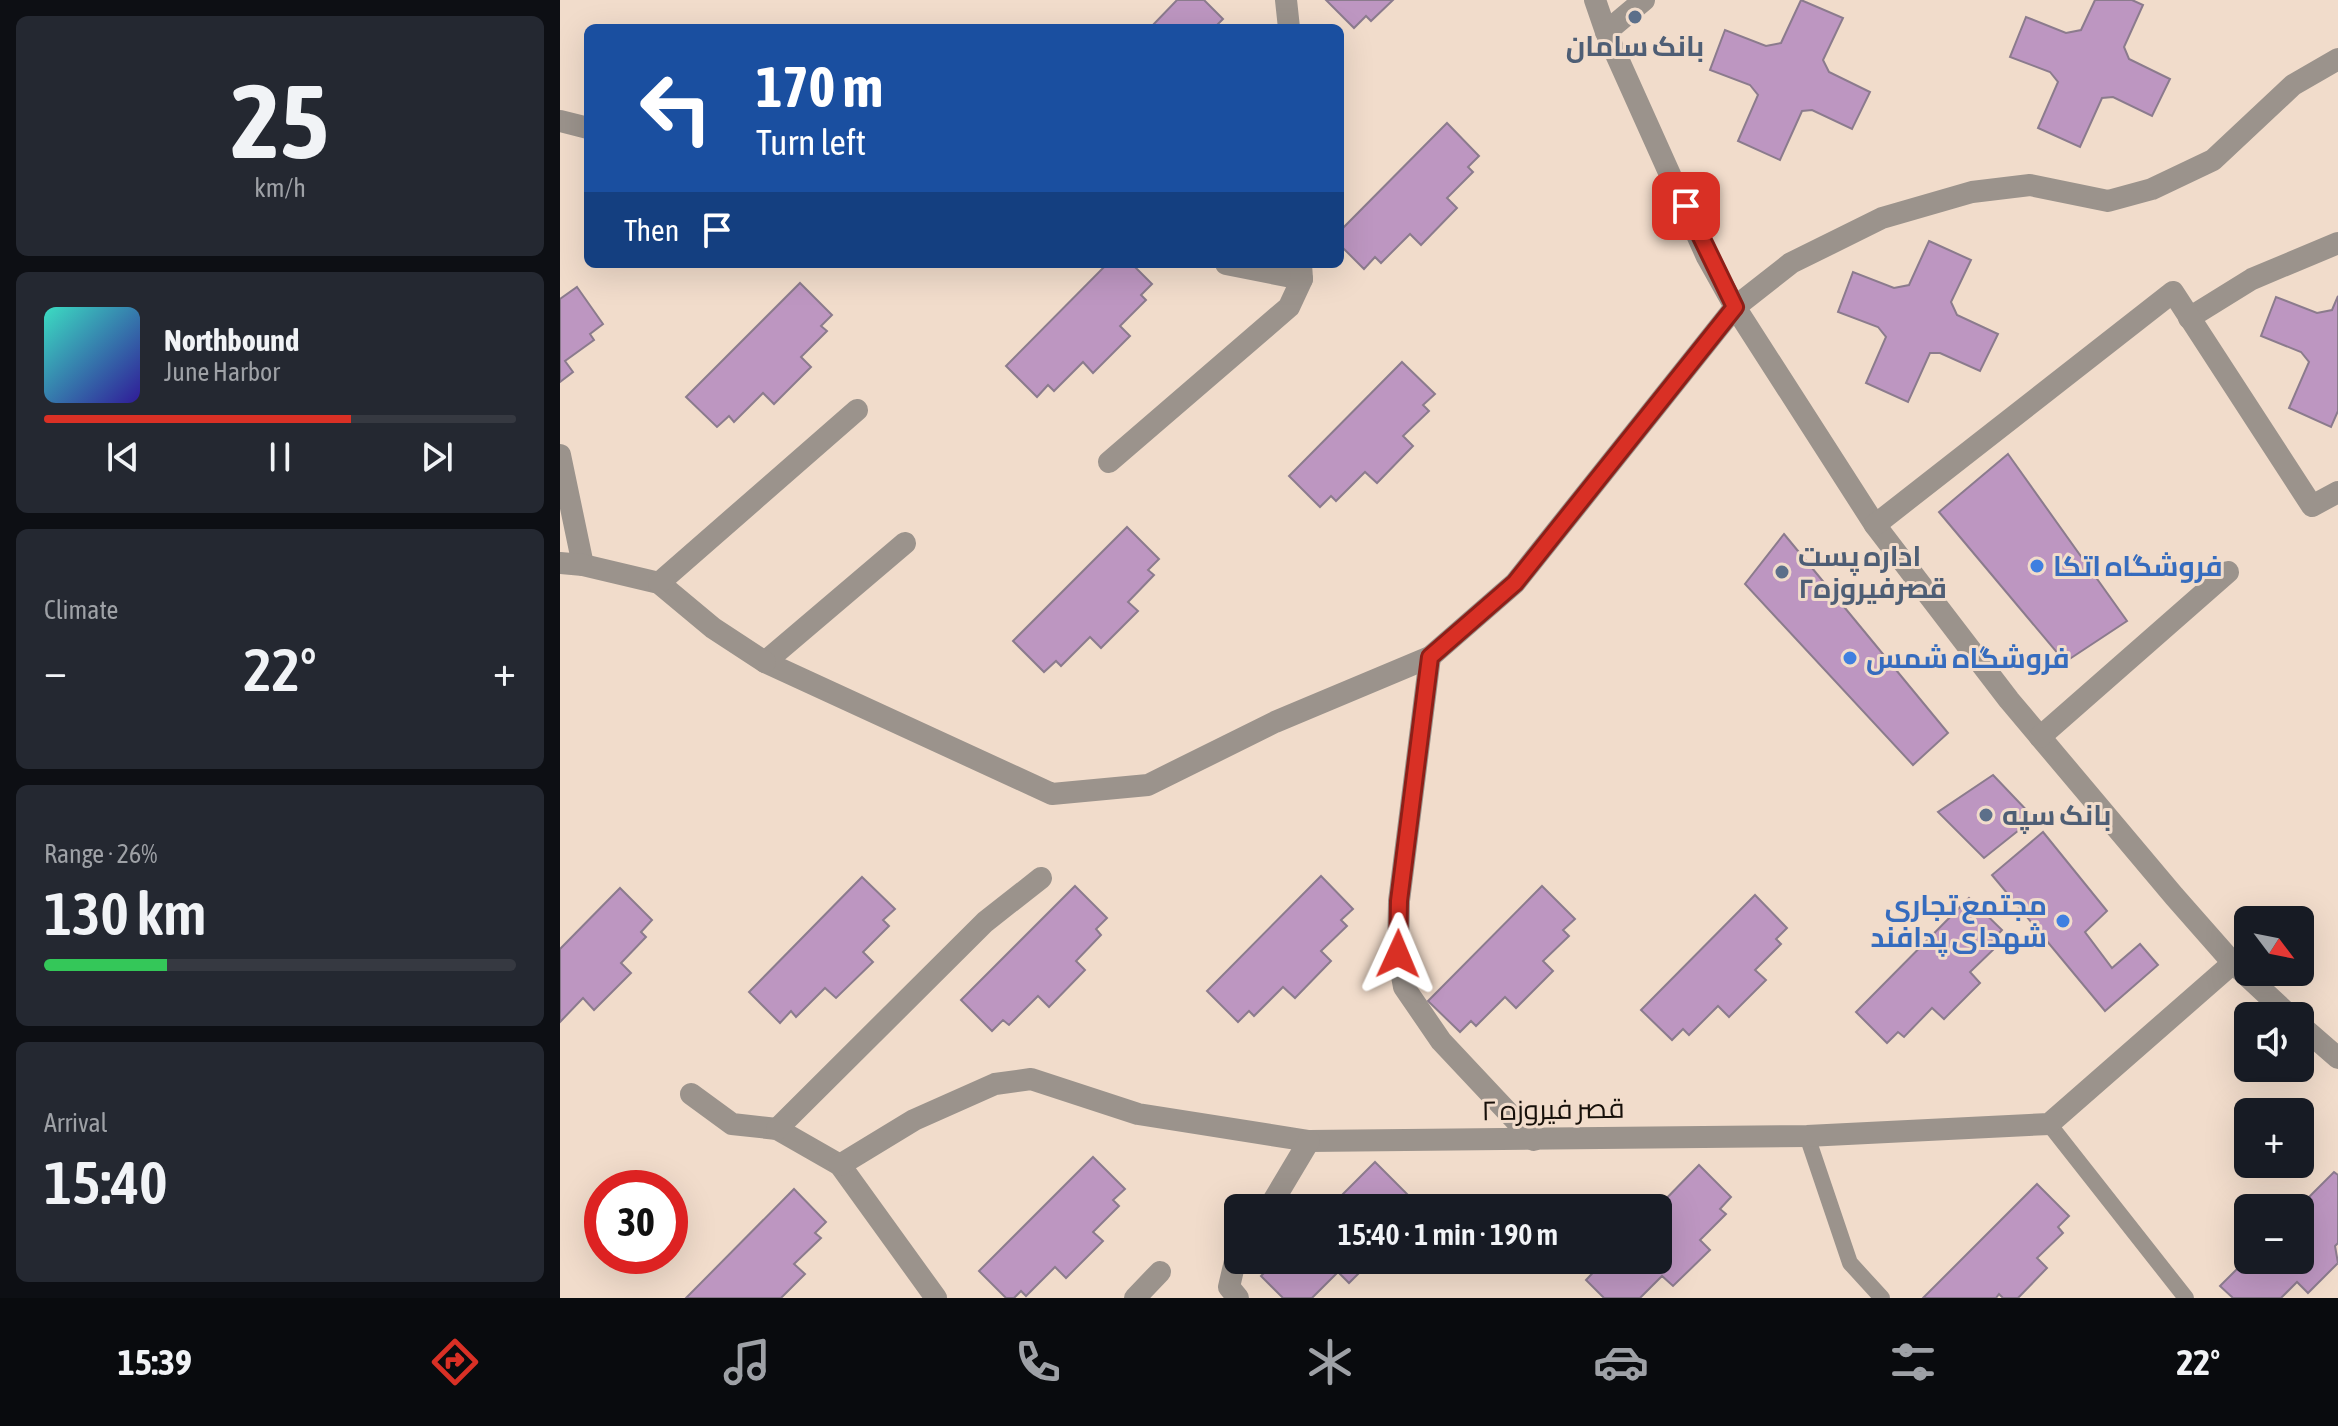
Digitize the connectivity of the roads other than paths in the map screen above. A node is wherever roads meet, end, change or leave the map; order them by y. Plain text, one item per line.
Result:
1 (1286, 0) edge
2 (1595, 0) edge
3 (1644, 0) edge
4 (1289, 24) edge
5 (1606, 32) junction
6 (2338, 59) edge
7 (560, 121) edge
8 (584, 127) edge
9 (2338, 243) edge
10 (1264, 268) edge
11 (1301, 272) edge
12 (1735, 307) junction
13 (2189, 318) junction
14 (857, 410) dead end
15 (560, 455) edge
16 (1109, 462) dead end
17 (2338, 492) edge
18 (1875, 525) junction
19 (905, 543) dead end
20 (571, 564) edge
21 (2228, 572) dead end
22 (659, 583) junction
23 (1430, 657) junction
24 (765, 662) junction
25 (2040, 737) junction
26 (1041, 878) dead end
27 (2233, 963) junction
28 (2275, 1002) edge
29 (2314, 1037) edge
30 (2338, 1058) edge
31 (691, 1094) dead end
32 (2049, 1124) junction
33 (777, 1129) junction
34 (1807, 1136) junction
35 (1534, 1140) junction
36 (1309, 1141) junction
37 (840, 1165) junction
38 (1277, 1194) edge
39 (1160, 1272) dead end
40 (1232, 1274) edge
41 (936, 1298) edge
42 (1135, 1298) edge
43 (1238, 1298) edge
44 (1882, 1298) edge
45 (2186, 1298) edge

1 - 4 street
2 - 5 street
3 - 5 street
5 - 12 street
6 - 12 street
7 - 8 street
9 - 13 street
10 - 11 street
11 - 16 street
12 - 18 street
12 - 23 street
13 - 17 street
13 - 18 street
14 - 22 street
15 - 20 street
18 - 25 street
19 - 24 street
20 - 22 street
21 - 25 street
22 - 24 street
23 - 24 street
23 - 35 street
25 - 27 street
26 - 33 street
27 - 28 street
27 - 32 street
29 - 30 street
31 - 33 street
32 - 34 street, قصر فیروزه ۲
32 - 45 lane
33 - 37 street
34 - 35 street, قصر فیروزه ۲
34 - 44 lane
35 - 36 street, قصر فیروزه ۲
36 - 37 street, قصر فیروزه ۲
36 - 38 street
37 - 41 street
39 - 42 street
40 - 43 street

